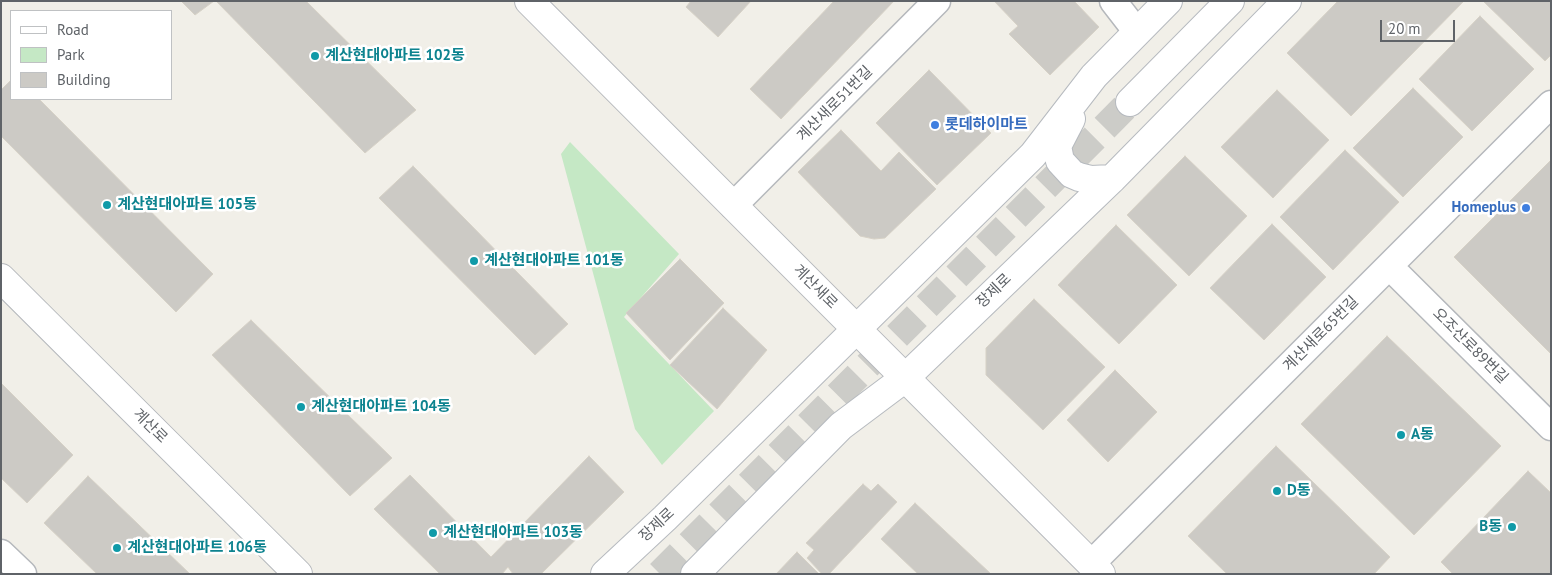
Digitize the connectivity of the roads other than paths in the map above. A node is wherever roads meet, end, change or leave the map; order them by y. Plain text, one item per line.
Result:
1 (529, 1) edge
2 (937, 1) edge
3 (1113, 1) edge
4 (1168, 1) edge
5 (1230, 1) edge
6 (1287, 1) edge
7 (1137, 32) junction
8 (1094, 76) junction
9 (1130, 102) tunnel mouth
10 (1551, 104) edge
11 (1112, 179) junction
12 (733, 206) junction
13 (1389, 266) junction
14 (1, 278) edge
15 (856, 329) junction
16 (905, 378) junction
17 (1551, 427) edge
18 (1, 553) edge
19 (1096, 569) edge
20 (22, 574) edge
21 (298, 574) edge
22 (605, 574) edge
23 (695, 574) edge

1 - 12 main road, 계산새로
2 - 12 street, 계산새로51번길
3 - 7 street
4 - 7 main road, 장제로
5 - 9 main road
6 - 11 main road, 장제로
7 - 8 main road, 장제로
8 - 11 main road
8 - 15 main road, 장제로
10 - 13 street, 계산새로65번길
11 - 16 main road, 장제로
12 - 15 main road, 계산새로
13 - 17 street, 오조산로89번길
13 - 19 street, 계산새로65번길
14 - 21 main road, 계산로
15 - 16 main road, 계산새로
15 - 22 main road, 장제로
16 - 19 main road, 계산새로
16 - 23 main road, 장제로
18 - 20 street

